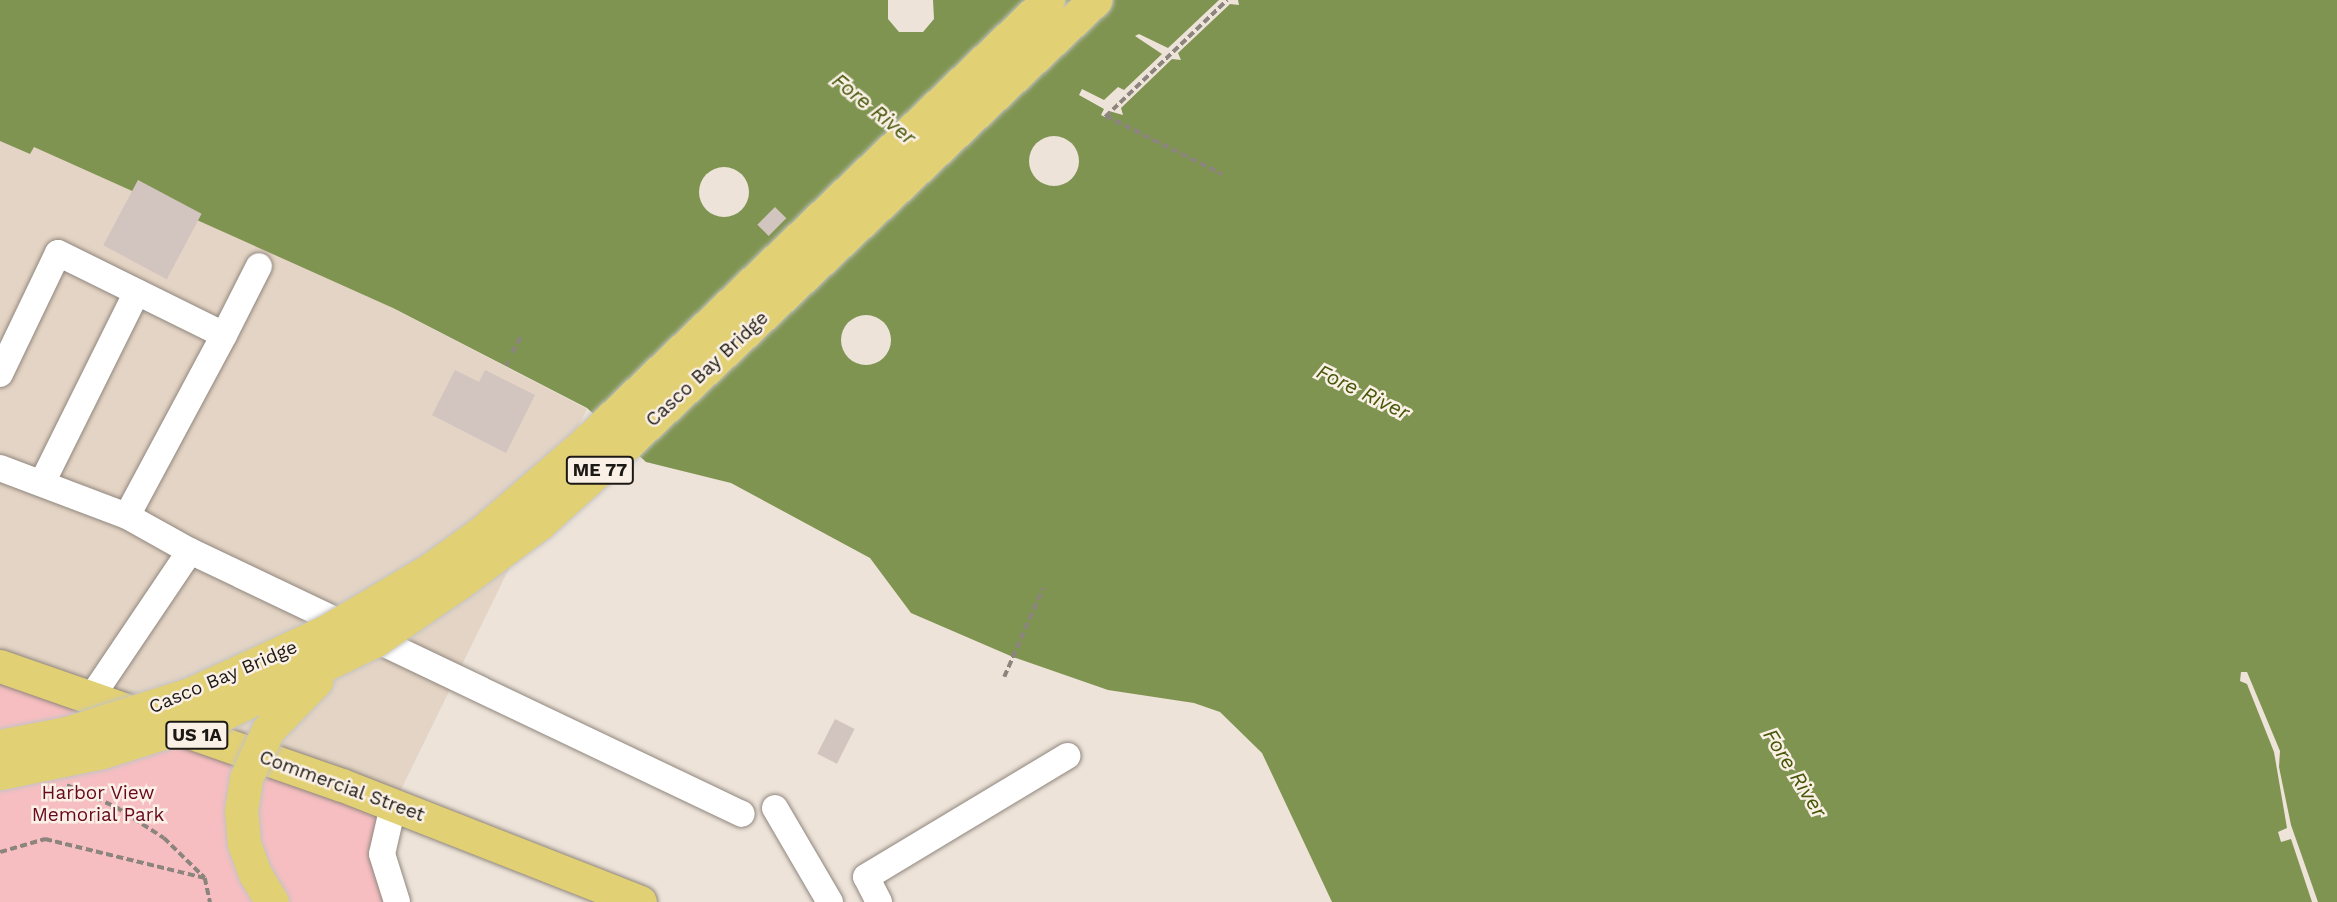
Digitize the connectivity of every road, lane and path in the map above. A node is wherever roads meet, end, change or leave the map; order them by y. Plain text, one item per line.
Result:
1 (1048, 0) edge
2 (1095, 0) edge
3 (1227, 0) edge
4 (1222, 173) dead end
5 (259, 266) dead end
6 (138, 292) junction
7 (224, 335) junction
8 (521, 336) dead end
9 (512, 353) dead end
10 (508, 361) dead end
11 (506, 366) dead end
12 (0, 373) edge
13 (0, 468) edge
14 (42, 484) junction
15 (127, 516) junction
16 (190, 551) junction
17 (1043, 589) dead end
18 (330, 664) junction
19 (0, 666) edge
20 (1004, 677) dead end
21 (91, 698) junction
22 (0, 746) edge
23 (1067, 756) dead end
24 (0, 773) edge
25 (65, 784) dead end
26 (393, 806) junction
27 (775, 808) dead end
28 (742, 814) dead end
29 (0, 852) edge
30 (205, 878) junction
31 (210, 902) edge
32 (272, 902) edge
33 (397, 902) edge
34 (640, 902) edge
35 (830, 902) edge
36 (879, 902) edge

1 - 22 main road, Casco Bay Bridge / ME 77, bridge
2 - 18 main road, Casco Bay Bridge / ME 77, bridge
3 - 4 path
5 - 7 lane
6 - 7 lane
6 - 12 lane
6 - 14 lane
7 - 15 lane
8 - 9 path
10 - 11 path
13 - 14 lane
14 - 15 lane
15 - 16 lane
16 - 21 lane
16 - 28 lane
17 - 20 path
18 - 24 main road, Casco Bay Bridge / ME 77, bridge
18 - 32 main road, bridge
19 - 21 main road, Commercial Street / US 1A
21 - 26 main road, Commercial Street / US 1A
23 - 36 lane
25 - 30 path
26 - 33 lane
26 - 34 main road, Commercial Street / US 1A
27 - 35 lane
29 - 30 path
30 - 31 path

